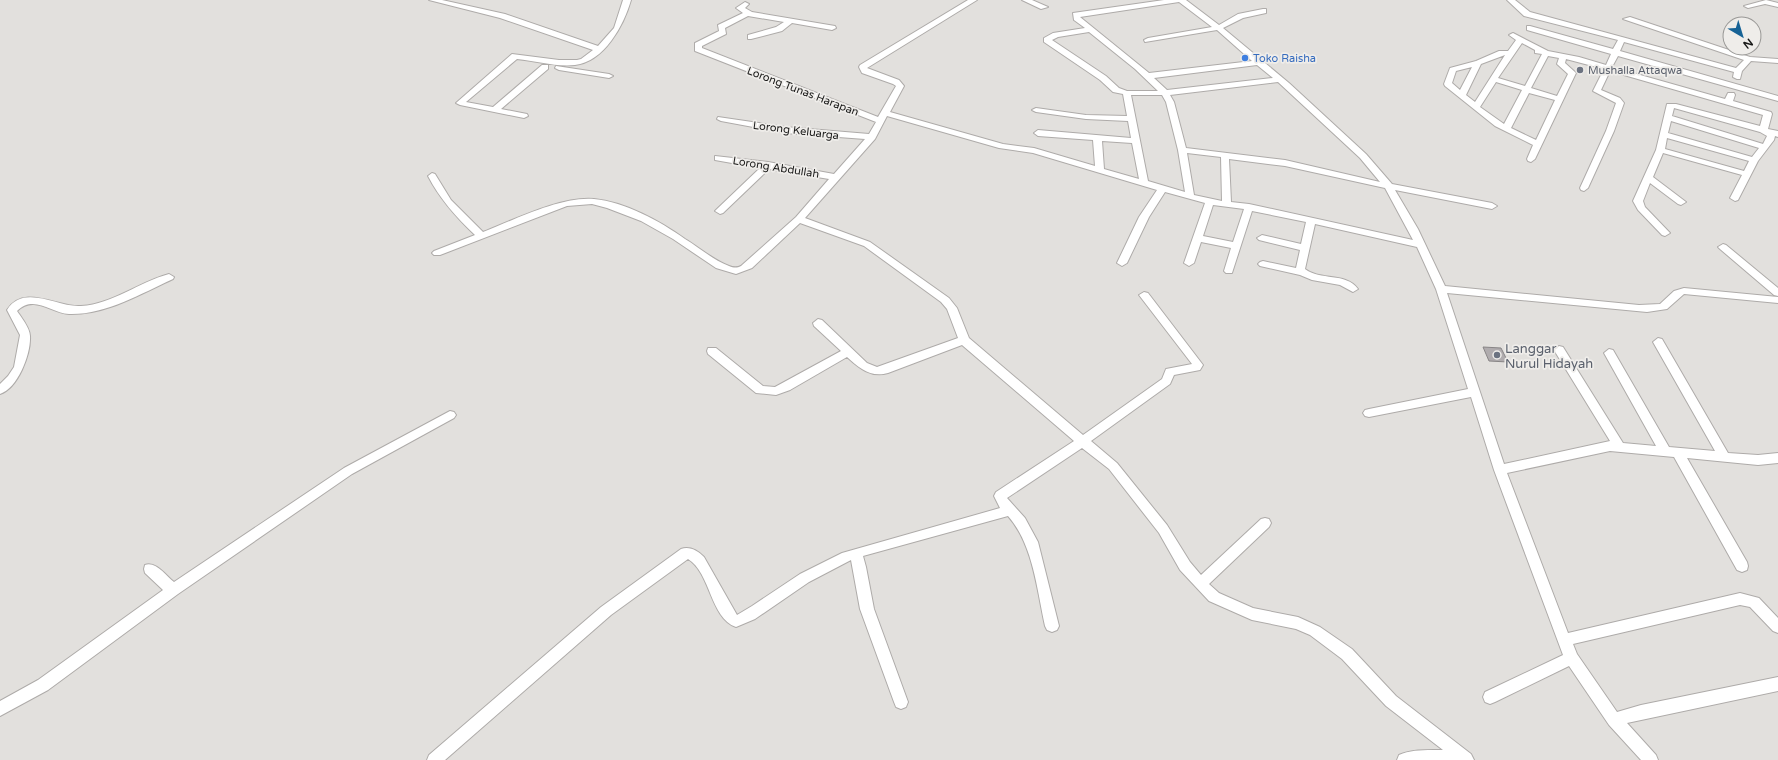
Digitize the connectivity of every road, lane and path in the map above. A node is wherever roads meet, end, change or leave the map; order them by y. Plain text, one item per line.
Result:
1 (433, 0) edge
2 (627, 0) edge
3 (973, 0) edge
4 (1026, 0) edge
5 (1178, 0) edge
6 (1181, 0) edge
7 (1511, 0) edge
8 (745, 4) dead end
9 (1778, 5) edge
10 (1748, 6) dead end
11 (1044, 8) dead end
12 (1263, 11) dead end
13 (748, 13) junction
14 (1628, 19) dead end
15 (790, 21) junction
16 (832, 28) dead end
17 (1218, 28) junction
18 (1530, 28) dead end
19 (1092, 29) junction
20 (1513, 35) dead end
21 (751, 36) dead end
22 (1622, 39) junction
23 (1148, 40) dead end
24 (1519, 42) junction
25 (599, 49) junction
26 (1614, 52) junction
27 (1510, 53) junction
28 (1546, 53) junction
29 (1563, 57) junction
30 (1749, 59) junction
31 (509, 60) junction
32 (1778, 61) edge
33 (1259, 62) junction
34 (1478, 62) junction
35 (545, 67) junction
36 (1608, 68) junction
37 (1738, 71) junction
38 (609, 76) dead end
39 (1148, 76) junction
40 (1493, 79) junction
41 (1279, 80) junction
42 (1734, 86) junction
43 (1526, 89) junction
44 (1128, 93) junction
45 (1165, 93) junction
46 (1461, 96) junction
47 (1559, 99) junction
48 (1778, 99) edge
49 (1728, 102) junction
50 (1476, 107) junction
51 (495, 110) junction
52 (1036, 110) dead end
53 (885, 113) junction
54 (1768, 114) junction
55 (524, 116) dead end
56 (1778, 116) edge
57 (1668, 117) junction
58 (721, 119) dead end
59 (1131, 119) junction
60 (880, 121) junction
61 (1506, 129) junction
62 (1763, 130) junction
63 (1038, 132) dead end
64 (1664, 134) junction
65 (1778, 134) edge
66 (872, 137) junction
67 (1097, 138) junction
68 (1136, 140) junction
69 (1538, 144) junction
70 (1764, 147) junction
71 (1182, 150) junction
72 (1660, 150) junction
73 (1225, 156) junction
74 (718, 158) dead end
75 (1531, 158) dead end
76 (1754, 160) junction
77 (768, 165) junction
78 (1100, 170) junction
79 (1747, 174) junction
80 (432, 176) dead end
81 (835, 177) junction
82 (1648, 178) junction
83 (1144, 183) junction
84 (1388, 185) junction
85 (1584, 188) dead end
86 (1162, 189) junction
87 (1190, 197) junction
88 (1735, 198) dead end
89 (1210, 202) junction
90 (1681, 202) dead end
91 (1228, 204) junction
92 (1492, 206) dead end
93 (1248, 207) junction
94 (720, 211) dead end
95 (799, 219) junction
96 (1311, 221) junction
97 (1666, 233) dead end
98 (482, 236) junction
99 (1197, 238) junction
100 (1262, 238) dead end
101 (1421, 245) junction
102 (1236, 246) junction
103 (1723, 247) dead end
104 (1304, 248) junction
105 (437, 253) dead end
106 (1122, 263) dead end
107 (1188, 263) dead end
108 (1263, 264) dead end
109 (1229, 271) dead end
110 (1301, 272) junction
111 (169, 277) dead end
112 (1353, 289) dead end
113 (1441, 289) junction
114 (1778, 294) edge
115 (1144, 295) dead end
116 (1778, 300) edge
117 (818, 323) dead end
118 (964, 340) junction
119 (1658, 342) dead end
120 (1559, 350) dead end
121 (712, 351) dead end
122 (849, 351) junction
123 (1609, 354) dead end
124 (0, 390) edge
125 (1476, 392) junction
126 (1369, 413) dead end
127 (450, 415) dead end
128 (1083, 441) junction
129 (1619, 446) junction
130 (1672, 452) junction
131 (1724, 456) junction
132 (1778, 458) edge
133 (1500, 470) junction
134 (1010, 510) junction
135 (1265, 523) dead end
136 (854, 553) junction
137 (1742, 566) dead end
138 (150, 569) dead end
139 (1200, 584) junction
140 (173, 590) junction
141 (1052, 626) dead end
142 (1778, 627) edge
143 (1564, 640) junction
144 (1571, 658) junction
145 (1778, 684) edge
146 (1490, 697) dead end
147 (901, 702) dead end
148 (0, 709) edge
149 (1614, 720) junction
150 (434, 760) edge
151 (1404, 760) edge
152 (1467, 760) edge
153 (1651, 760) edge

1 - 25 street
2 - 25 street
3 - 53 street
4 - 11 street
5 - 19 street
6 - 17 street
7 - 22 street
8 - 13 street
9 - 10 street
12 - 17 street
13 - 15 street
13 - 60 street, Lorong Tunas Harapan
14 - 30 street
15 - 16 street
15 - 21 street
17 - 23 street
17 - 33 street
18 - 26 street
19 - 39 street
19 - 44 street
20 - 24 street
22 - 26 street
22 - 37 street
24 - 27 street
24 - 28 street
25 - 31 street
26 - 36 street
26 - 42 street
27 - 34 street
27 - 40 street
28 - 29 street
28 - 43 street
29 - 36 street
29 - 47 street
30 - 32 street
30 - 37 street
31 - 35 street
31 - 51 street
33 - 39 street
33 - 41 street
34 - 46 street
34 - 46 street
35 - 38 street
35 - 51 street
36 - 49 street
36 - 85 street
37 - 42 street
39 - 45 street
40 - 43 street
40 - 50 street
41 - 45 street
41 - 84 street
42 - 48 street
42 - 49 street
43 - 47 street
43 - 61 street
44 - 45 street
44 - 59 street
45 - 71 street
46 - 50 street
47 - 69 street
49 - 54 street
50 - 61 street
51 - 55 street
52 - 59 street
53 - 60 street
53 - 78 street
54 - 56 street
54 - 62 street
57 - 62 street
57 - 64 street
57 - 70 street
58 - 66 street, Lorong Keluarga
59 - 68 street
60 - 66 street
61 - 69 street
62 - 65 street
62 - 70 street
63 - 67 street
64 - 72 street
64 - 76 street
66 - 81 street
67 - 68 street
67 - 78 street
68 - 83 street
69 - 75 street
70 - 76 street
71 - 73 street
71 - 87 street
72 - 79 street
72 - 82 street
73 - 84 street
73 - 91 street
74 - 77 street, Lorong Abdullah
76 - 79 street
77 - 81 street, Lorong Abdullah
77 - 94 street
78 - 83 street
79 - 88 street
80 - 98 street
81 - 95 street
82 - 90 street
82 - 97 street
83 - 86 street
84 - 92 street
84 - 101 street
86 - 87 street
86 - 106 street
87 - 89 street
89 - 91 street
89 - 99 street
91 - 93 street
93 - 96 street
93 - 102 street
95 - 98 street
95 - 118 street
96 - 101 street
96 - 104 street
98 - 105 street
99 - 102 street
99 - 107 street
100 - 104 street
101 - 113 street
102 - 109 street
103 - 114 street
104 - 110 street
108 - 110 street
110 - 112 street
111 - 124 street
113 - 116 street
113 - 125 street
115 - 128 street
117 - 122 street
118 - 122 street
118 - 128 street
119 - 131 street
120 - 129 street
121 - 122 street
123 - 130 street
125 - 126 street
125 - 133 street
127 - 140 street
128 - 134 street
128 - 139 street
129 - 130 street
129 - 133 street
130 - 131 street
130 - 137 street
131 - 132 street
133 - 143 street
134 - 136 street
134 - 141 street
135 - 139 street
136 - 147 street
136 - 150 street
138 - 140 street
139 - 152 street
140 - 148 street
142 - 143 street
143 - 144 street
144 - 146 street
144 - 149 street
145 - 149 street
149 - 153 street
151 - 152 street

